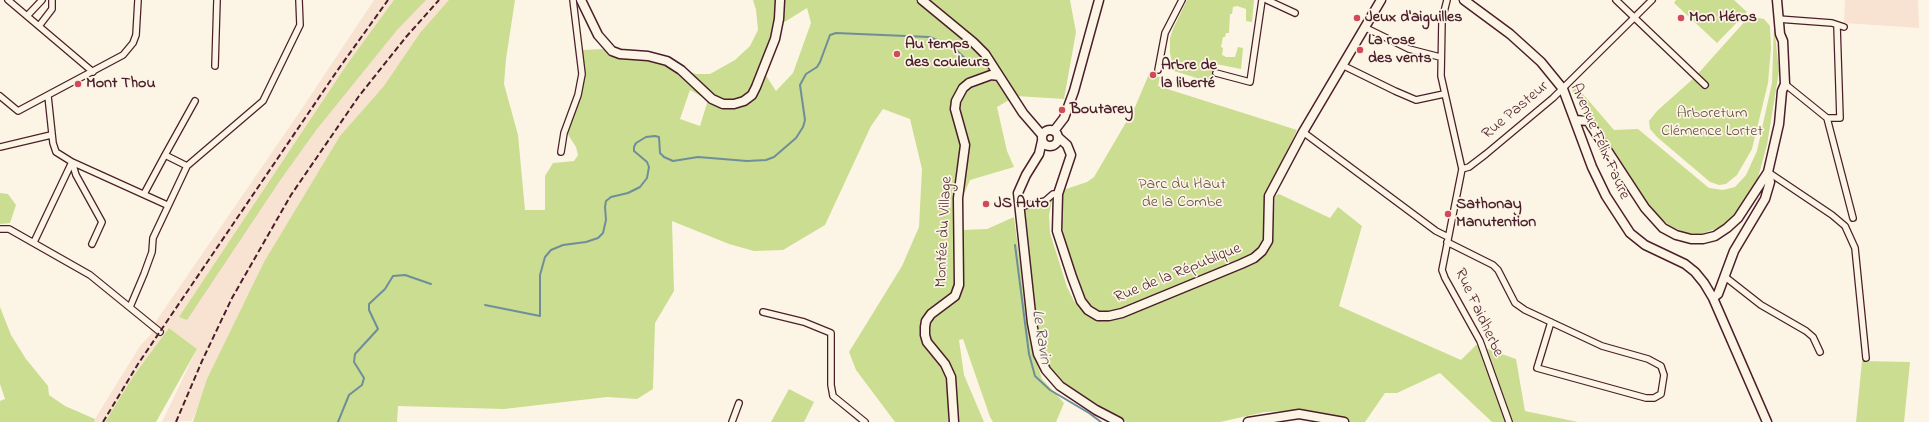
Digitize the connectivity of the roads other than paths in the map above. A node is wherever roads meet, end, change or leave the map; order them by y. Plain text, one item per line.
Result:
1 (8, 0) edge
2 (42, 0) edge
3 (52, 0) edge
4 (138, 0) edge
5 (217, 0) edge
6 (299, 0) edge
7 (573, 0) edge
8 (580, 0) edge
9 (780, 0) edge
10 (922, 0) edge
11 (1099, 0) edge
12 (1182, 0) edge
13 (1262, 0) edge
14 (1267, 0) edge
15 (1381, 0) edge
16 (1447, 0) edge
17 (1464, 0) edge
18 (1616, 0) edge
19 (1652, 0) edge
20 (1777, 0) edge
21 (1295, 12) dead end
22 (27, 16) junction
23 (1635, 17) junction
24 (1778, 19) junction
25 (39, 26) junction
26 (1837, 26) junction
27 (1364, 27) junction
28 (1844, 27) dead end
29 (1440, 57) junction
30 (1342, 65) junction
31 (215, 66) dead end
32 (1158, 70) dead end
33 (93, 72) junction
34 (1216, 73) dead end
35 (999, 76) junction
36 (1785, 84) junction
37 (1705, 85) dead end
38 (1563, 89) junction
39 (1444, 94) junction
40 (0, 96) edge
41 (48, 96) junction
42 (195, 101) dead end
43 (1827, 118) junction
44 (1575, 120) junction
45 (1303, 132) junction
46 (51, 134) junction
47 (1051, 137) junction
48 (0, 147) edge
49 (561, 152) dead end
50 (165, 155) junction
51 (72, 162) junction
52 (187, 166) junction
53 (1462, 169) junction
54 (1768, 172) junction
55 (1762, 180) junction
56 (1767, 192) junction
57 (144, 194) junction
58 (1058, 194) junction
59 (167, 205) junction
60 (1019, 206) junction
61 (1853, 218) dead end
62 (0, 229) edge
63 (1447, 239) junction
64 (34, 242) junction
65 (92, 244) dead end
66 (1724, 276) junction
67 (1713, 298) junction
68 (130, 307) junction
69 (763, 312) dead end
70 (1551, 322) junction
71 (160, 332) dead end
72 (1820, 352) dead end
73 (1866, 358) dead end
74 (740, 404) dead end
75 (732, 422) edge
76 (865, 422) edge
77 (954, 422) edge
78 (1119, 422) edge
79 (1248, 422) edge
80 (1344, 422) edge
81 (1509, 422) edge
82 (1767, 422) edge

1 - 22 street
2 - 22 street
3 - 25 street
4 - 33 street
5 - 31 street
6 - 52 street
7 - 49 street
8 - 9 street
10 - 35 street
11 - 47 street
12 - 32 street
13 - 34 street
14 - 21 street
15 - 27 street, Rue de la République
16 - 29 street
17 - 38 street, Avenue Félix Faure
18 - 23 street
19 - 23 street, Rue Pasteur
20 - 24 street
22 - 25 street
23 - 37 street
23 - 38 street, Rue Pasteur
24 - 26 street
24 - 36 street
25 - 33 street
26 - 28 street
26 - 43 street
27 - 29 street
27 - 30 street, Rue de la République
29 - 39 street
30 - 39 street
30 - 45 street, Rue de la République
33 - 41 street
35 - 47 street
35 - 77 street, Montée du Village
36 - 43 street
36 - 54 street
38 - 44 street, Avenue Félix Faure
38 - 53 street, Rue Pasteur
39 - 53 street
40 - 41 street
41 - 46 street
42 - 50 street
43 - 61 street
44 - 55 street
44 - 67 street, Avenue Félix Faure
45 - 58 street, Rue de la République
45 - 63 street
46 - 48 street
46 - 51 street
47 - 58 street, Rue de la République
47 - 60 street
50 - 52 street
50 - 57 street
51 - 57 street
51 - 64 street
51 - 65 street
52 - 59 street
53 - 63 street, Rue Faidherbe
54 - 55 street
54 - 56 street
54 - 73 street
55 - 56 street
56 - 66 street
57 - 59 street
58 - 60 street
59 - 68 street
60 - 78 street
62 - 64 street
63 - 70 street
63 - 81 street, Rue Faidherbe
64 - 68 street
66 - 67 street
66 - 72 street
67 - 82 street, Avenue Félix Faure
68 - 71 street
69 - 76 street
70 - 70 street
74 - 75 street
79 - 80 street

